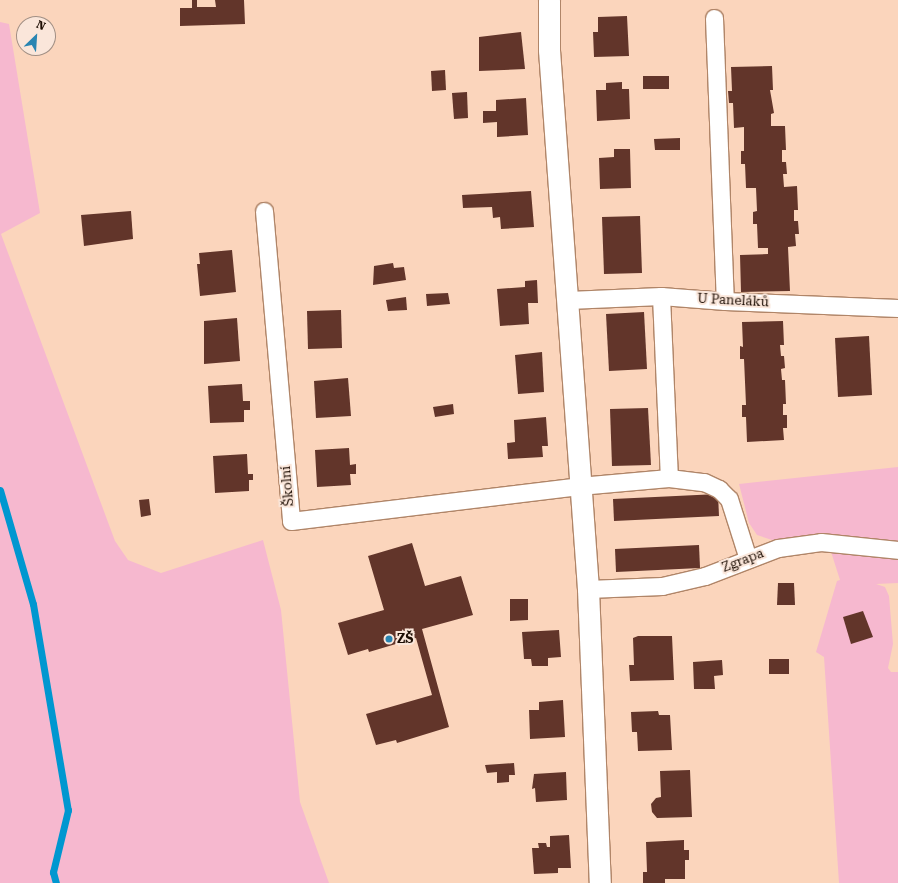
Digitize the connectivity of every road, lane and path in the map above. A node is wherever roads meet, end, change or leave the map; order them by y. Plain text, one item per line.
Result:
1 (549, 0) edge
2 (714, 18) dead end
3 (264, 211) dead end
4 (661, 296) junction
5 (568, 300) junction
6 (725, 302) junction
7 (898, 308) edge
8 (669, 478) junction
9 (579, 486) junction
10 (898, 550) edge
11 (748, 559) junction
12 (588, 589) junction
13 (600, 883) edge

1 - 5 street
2 - 6 street
3 - 9 street, Školní
4 - 5 street, U Paneláků
4 - 6 street, U Paneláků
4 - 8 street
5 - 9 street
6 - 7 street, U Paneláků
8 - 9 street
8 - 11 street
9 - 12 street
10 - 11 street, Zgrapa
11 - 12 street, Zgrapa
12 - 13 street

